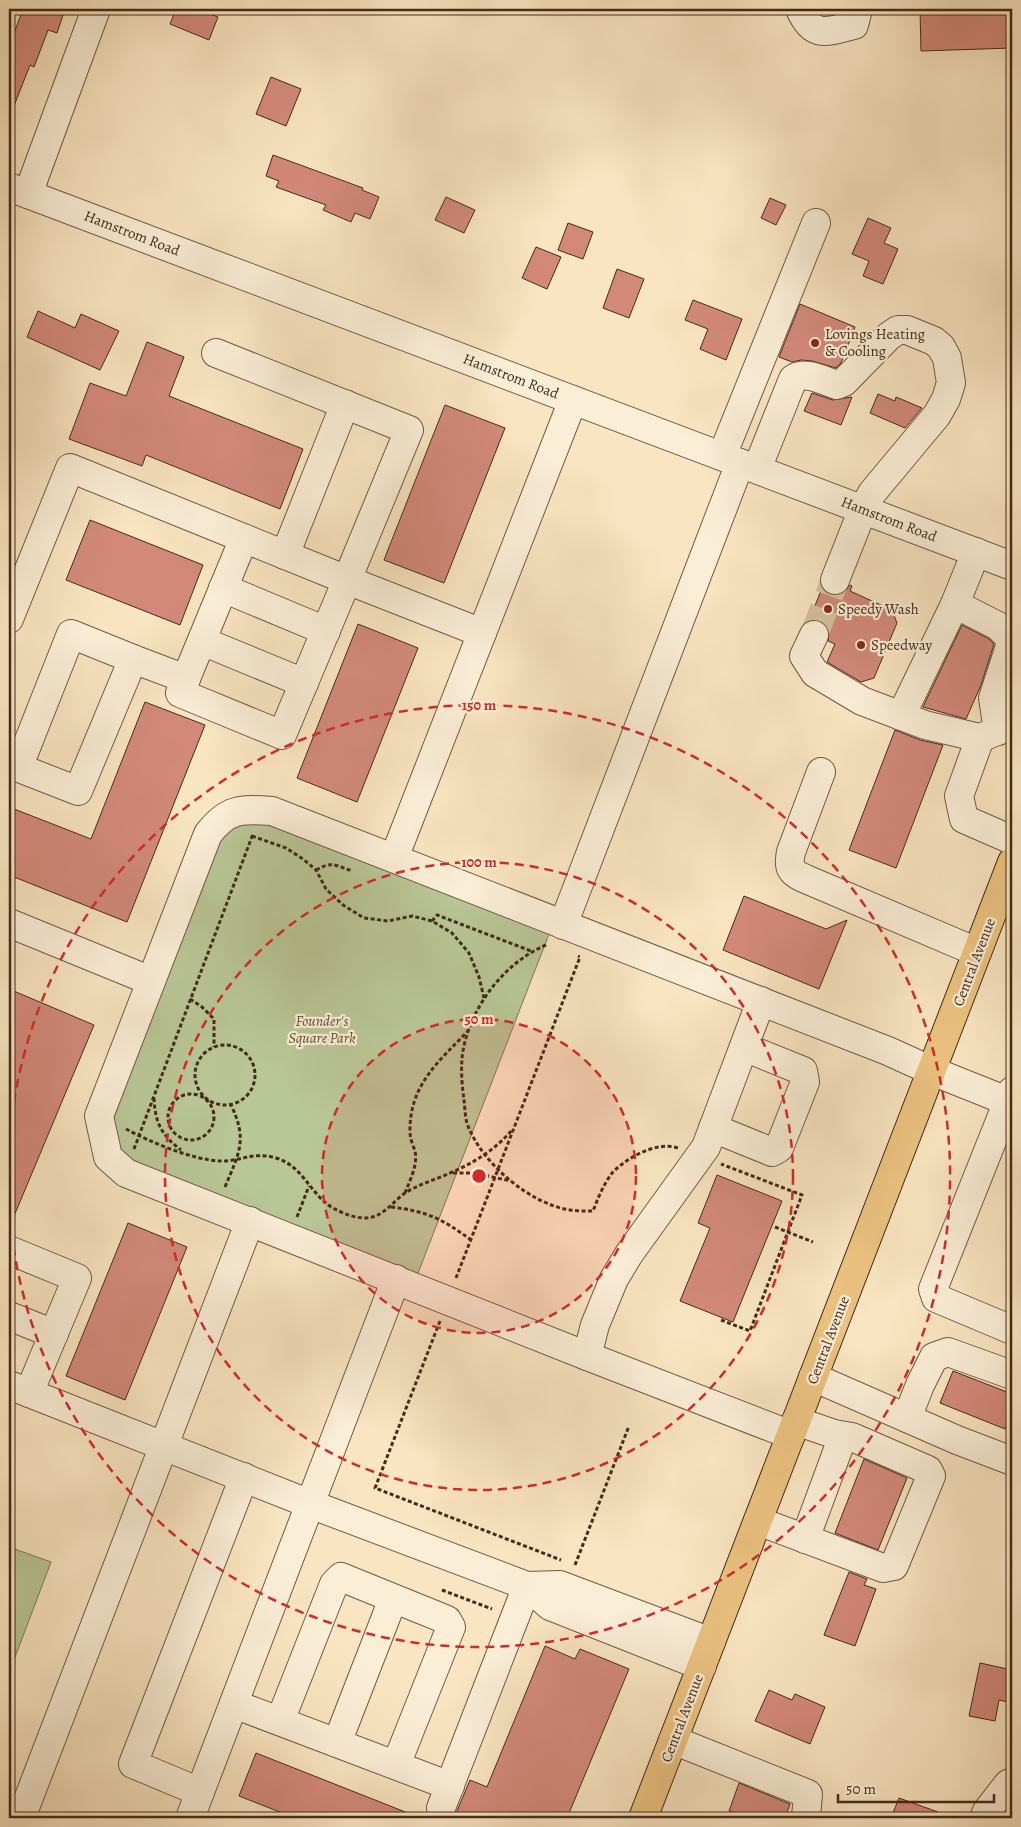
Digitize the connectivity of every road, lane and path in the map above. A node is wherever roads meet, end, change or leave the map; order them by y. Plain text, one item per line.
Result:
1 (96, 9) edge
2 (800, 9) edge
3 (858, 9) edge
4 (18, 190) edge
5 (816, 223) dead end
6 (216, 353) dead end
7 (574, 400) junction
8 (345, 404) junction
9 (740, 463) junction
10 (863, 509) junction
11 (244, 538) junction
12 (976, 552) junction
13 (285, 555) junction
14 (1012, 566) edge
15 (348, 580) junction
16 (835, 580) tunnel mouth
17 (223, 588) junction
18 (955, 604) junction
19 (9, 619) edge
20 (326, 631) junction
21 (482, 633) junction
22 (814, 635) tunnel mouth
23 (202, 641) junction
24 (133, 659) junction
25 (186, 679) junction
26 (304, 683) junction
27 (901, 716) junction
28 (997, 734) edge
29 (13, 766) edge
30 (821, 772) dead end
31 (262, 811) junction
32 (217, 823) junction
33 (252, 836) junction
34 (1012, 840) edge
35 (394, 858) junction
36 (352, 861) dead end
37 (1012, 862) edge
38 (316, 870) junction
39 (432, 921) junction
40 (9, 923) edge
41 (559, 933) junction
42 (531, 951) junction
43 (977, 952) junction
44 (574, 953) dead end
45 (580, 957) dead end
46 (151, 981) junction
47 (484, 998) junction
48 (190, 999) junction
49 (761, 1001) junction
50 (468, 1030) junction
51 (214, 1047) junction
52 (744, 1047) junction
53 (932, 1071) junction
54 (154, 1095) junction
55 (204, 1097) junction
56 (1011, 1099) edge
57 (230, 1105) junction
58 (99, 1116) junction
59 (514, 1128) dead end
60 (713, 1128) junction
61 (139, 1136) junction
62 (185, 1153) junction
63 (485, 1154) junction
64 (700, 1155) junction
65 (237, 1158) junction
66 (126, 1173) junction
67 (451, 1173) junction
68 (511, 1181) junction
69 (309, 1185) junction
70 (224, 1192) dead end
71 (405, 1193) junction
72 (390, 1207) junction
73 (296, 1218) dead end
74 (250, 1221) junction
75 (775, 1227) dead end
76 (788, 1232) junction
77 (471, 1240) dead end
78 (813, 1242) dead end
79 (9, 1250) edge
80 (396, 1279) junction
81 (9, 1316) edge
82 (721, 1320) dead end
83 (1012, 1330) edge
84 (54, 1334) junction
85 (587, 1356) junction
86 (1012, 1375) edge
87 (813, 1377) junction
88 (19, 1389) edge
89 (907, 1418) junction
90 (794, 1428) junction
91 (843, 1436) junction
92 (164, 1446) junction
93 (1012, 1461) edge
94 (244, 1477) junction
95 (310, 1504) junction
96 (758, 1521) junction
97 (805, 1539) junction
98 (527, 1586) junction
99 (393, 1598) junction
100 (706, 1654) junction
101 (234, 1704) junction
102 (280, 1721) junction
103 (673, 1740) junction
104 (337, 1743) junction
105 (396, 1766) junction
106 (1012, 1782) edge
107 (200, 1792) junction
108 (647, 1817) edge
109 (21, 1818) edge
110 (190, 1818) edge
111 (806, 1818) edge
112 (984, 1818) edge

1 - 4 street
2 - 3 street
4 - 7 street, Hamstrom Road
5 - 9 street
6 - 8 street
7 - 9 street, Hamstrom Road
7 - 21 street
8 - 13 street
8 - 15 street
9 - 10 street, Hamstrom Road
9 - 10 street
9 - 41 street
10 - 12 street, Hamstrom Road
10 - 16 street
11 - 13 street
11 - 17 street
11 - 19 street
12 - 14 street, Hamstrom Road
12 - 18 street
13 - 15 street
15 - 20 street
15 - 21 street
17 - 20 street
17 - 23 street
18 - 27 street
18 - 28 street
20 - 26 street
21 - 35 street
22 - 27 street
23 - 25 street
23 - 26 street
24 - 25 street
24 - 29 street
24 - 29 street
25 - 26 street
27 - 28 street
28 - 34 street
30 - 43 street
31 - 32 street
31 - 33 path
31 - 35 street
32 - 33 path
32 - 46 street
33 - 38 path
33 - 48 path
35 - 41 street
36 - 38 path
37 - 43 main road, Central Avenue
38 - 39 path
39 - 42 path
39 - 47 path
40 - 46 street
41 - 42 path
41 - 49 street
42 - 47 path
43 - 53 main road, Central Avenue
44 - 45 path
46 - 58 street
47 - 50 path
48 - 51 path
48 - 54 path
49 - 52 street
49 - 53 street
50 - 63 path
50 - 71 path
51 - 55 path
51 - 57 path
52 - 60 street
52 - 60 street
53 - 56 street
53 - 87 main road, Central Avenue
54 - 61 path
54 - 62 path
55 - 55 path
55 - 57 path
56 - 83 street
57 - 65 path
58 - 61 path
58 - 66 street
59 - 63 path
60 - 64 street
61 - 62 path
61 - 66 path
62 - 65 path
63 - 67 path
63 - 68 path
64 - 68 path
64 - 76 path
64 - 85 street
65 - 69 path
65 - 70 path
66 - 74 street
67 - 68 path
67 - 71 path
69 - 72 path
69 - 73 path
71 - 72 path
72 - 77 path
74 - 80 street
74 - 92 street
75 - 76 path
76 - 78 path
76 - 82 path
79 - 84 street
80 - 85 street
80 - 95 street
81 - 84 street
84 - 88 street
85 - 90 street
86 - 89 street
87 - 89 street
87 - 90 main road, Central Avenue
88 - 92 street
89 - 93 street
90 - 91 street
90 - 96 main road, Central Avenue
91 - 97 street
91 - 97 street
92 - 94 street
92 - 109 street
94 - 95 street
94 - 107 street
95 - 98 street
95 - 101 street
96 - 97 street
96 - 100 main road, Central Avenue
98 - 100 street
98 - 105 street
99 - 102 street
99 - 104 street
99 - 105 street
100 - 103 main road, Central Avenue
101 - 102 street
101 - 107 street
102 - 104 street
103 - 108 main road, Central Avenue
103 - 111 street
104 - 105 street
106 - 112 street
107 - 110 street

